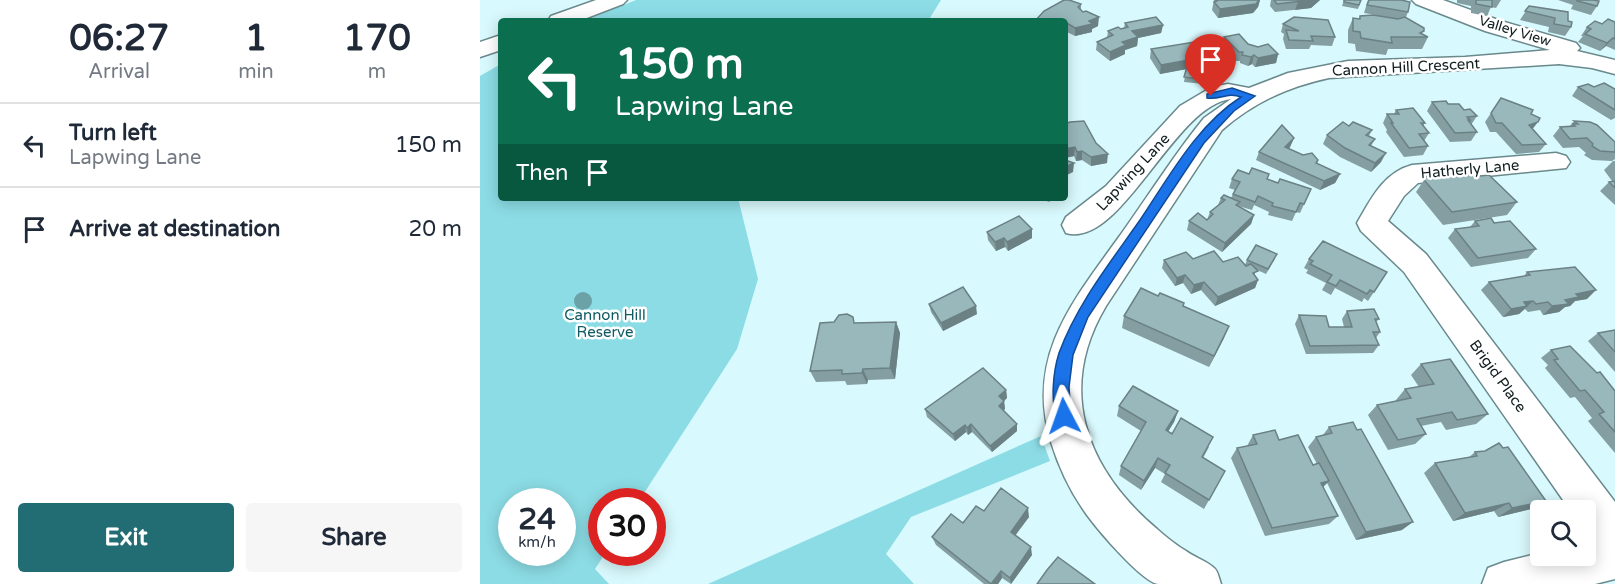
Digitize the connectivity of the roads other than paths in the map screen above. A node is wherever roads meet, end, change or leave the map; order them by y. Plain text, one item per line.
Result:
1 (616, 0) edge
2 (1423, 0) edge
3 (567, 18) edge
4 (498, 43) edge
5 (480, 50) edge
6 (1582, 57) junction
7 (1524, 60) junction
8 (1610, 74) edge
9 (1250, 96) junction
10 (1556, 162) dead end
11 (1372, 223) joint
12 (1077, 225) dead end
13 (1615, 537) edge
14 (1615, 557) edge
15 (1199, 584) edge
16 (1508, 584) edge

1 - 3 street
2 - 6 street, Valley View
4 - 5 street
6 - 7 street, Cannon Hill Crescent
6 - 8 street, Cannon Hill Crescent
7 - 8 street, Cannon Hill Crescent
7 - 9 street, Cannon Hill Crescent
9 - 12 street, Lapwing Lane
9 - 15 street, Cannon Hill Crescent
10 - 11 street, Hatherly Lane
11 - 13 street, Brigid Place
14 - 16 street

